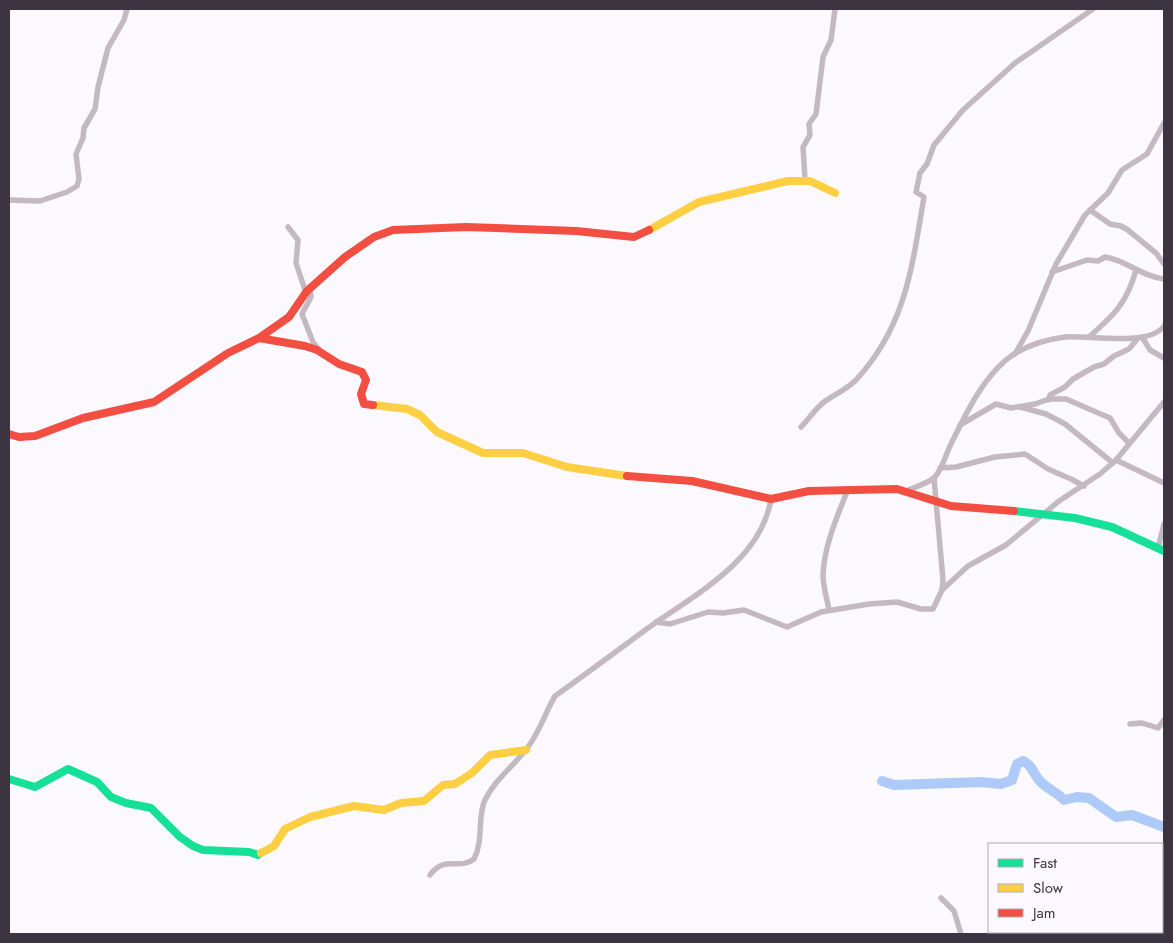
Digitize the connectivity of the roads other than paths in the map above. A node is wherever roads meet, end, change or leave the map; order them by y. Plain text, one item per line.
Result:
1 (127, 9) edge
2 (835, 9) edge
3 (1093, 9) edge
4 (1164, 123) edge
5 (805, 179) junction
6 (835, 193) dead end
7 (9, 200) edge
8 (1090, 210) junction
9 (288, 227) dead end
10 (1164, 264) edge
11 (1136, 270) junction
12 (1052, 272) junction
13 (1164, 279) edge
14 (308, 291) junction
15 (1164, 326) edge
16 (1089, 337) junction
17 (258, 338) junction
18 (1140, 338) junction
19 (320, 351) junction
20 (1015, 354) junction
21 (1164, 358) edge
22 (1048, 400) junction
23 (1164, 402) edge
24 (1020, 407) junction
25 (960, 425) junction
26 (801, 427) dead end
27 (9, 434) edge
28 (1129, 442) junction
29 (1114, 461) junction
30 (940, 468) junction
31 (934, 478) junction
32 (1164, 483) edge
33 (1084, 486) junction
34 (848, 490) junction
35 (906, 491) junction
36 (770, 498) junction
37 (937, 503) junction
38 (1044, 515) junction
39 (1164, 524) edge
40 (1161, 549) edge
41 (942, 590) junction
42 (829, 610) junction
43 (656, 622) junction
44 (1164, 720) edge
45 (1130, 724) dead end
46 (1162, 727) edge
47 (526, 750) junction
48 (9, 779) edge
49 (430, 875) dead end
50 (942, 898) dead end
51 (961, 934) edge

1 - 7 street
2 - 5 street
3 - 26 street
4 - 8 street
5 - 6 street
5 - 14 street
8 - 10 street
8 - 12 street
9 - 14 street
11 - 12 street
11 - 13 street
11 - 16 street
12 - 20 street
14 - 17 street
14 - 19 street
15 - 18 street
16 - 18 street
16 - 20 street
17 - 19 street
17 - 27 street
18 - 21 street
18 - 22 street
19 - 36 street
20 - 25 street
22 - 24 street
22 - 28 street
23 - 28 street
24 - 25 street
24 - 29 street
25 - 30 street
28 - 29 street
29 - 32 street
29 - 33 street
30 - 31 street
30 - 33 street
31 - 35 street
31 - 37 street
33 - 38 street
34 - 35 street
34 - 36 street
34 - 42 street
35 - 37 street
36 - 43 street
37 - 38 street
37 - 41 street
38 - 40 street
38 - 41 street
39 - 40 street
41 - 42 street
42 - 43 street
43 - 47 street
44 - 46 street
45 - 46 street
47 - 48 street
47 - 49 street
50 - 51 street

